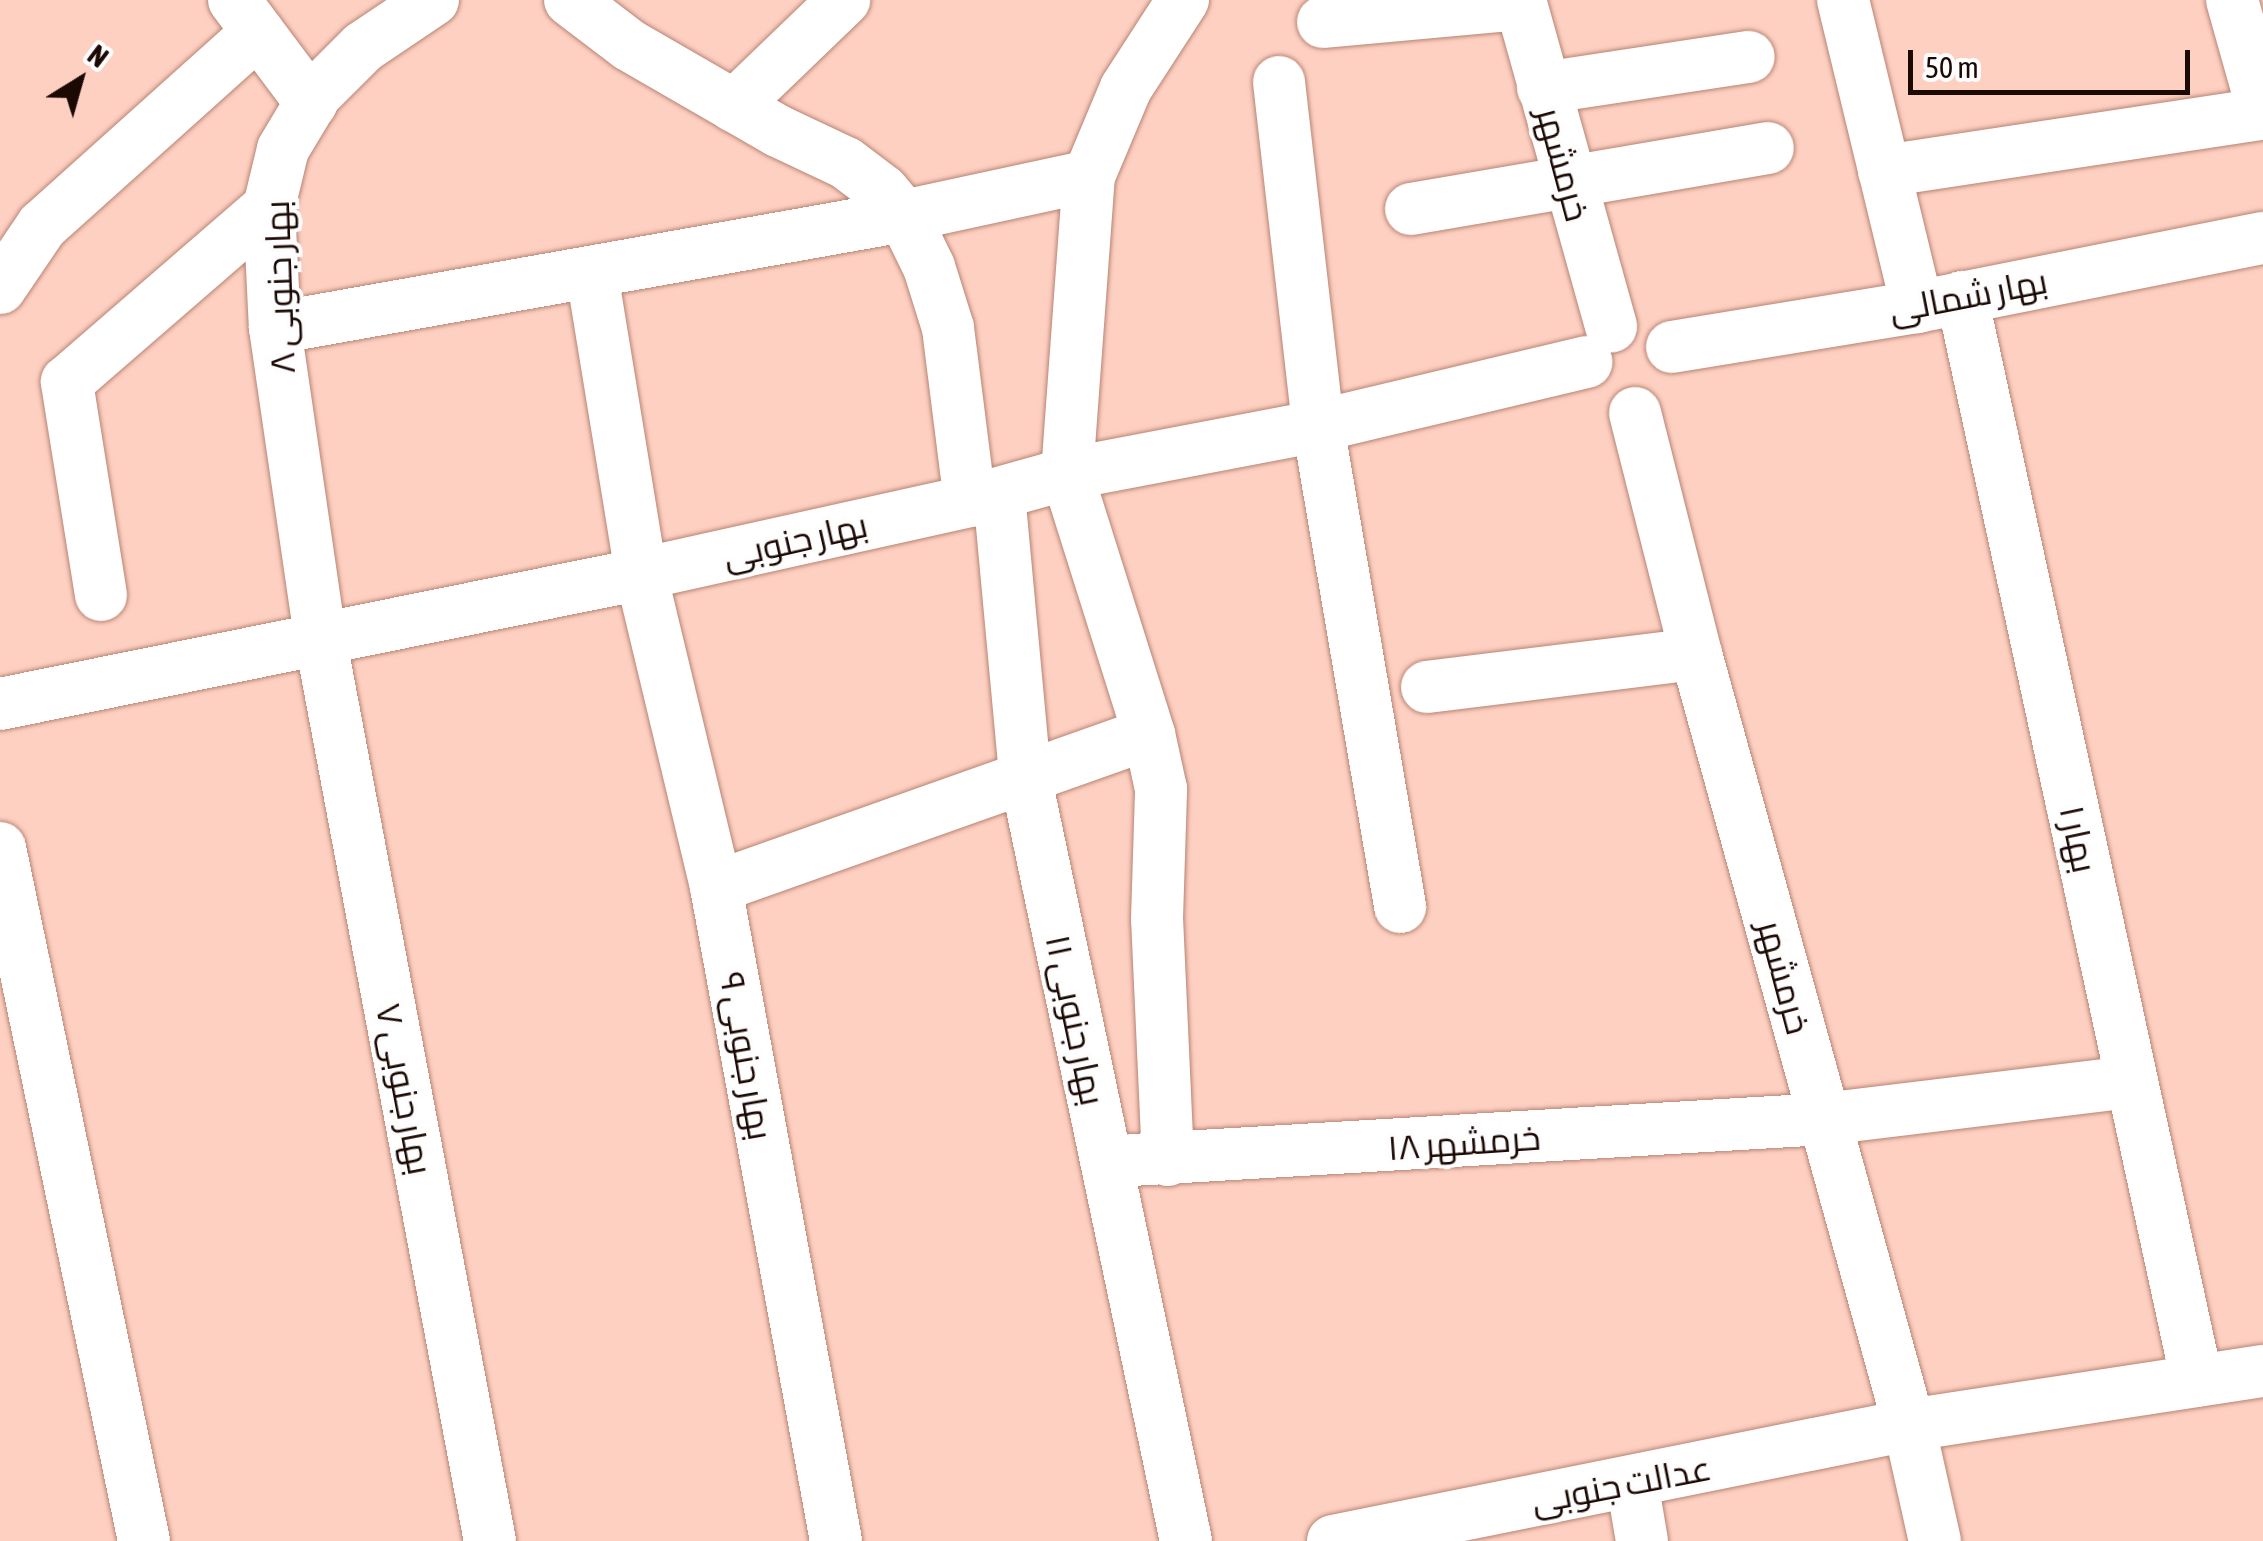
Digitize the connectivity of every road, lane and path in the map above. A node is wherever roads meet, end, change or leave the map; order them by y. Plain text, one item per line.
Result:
1 (433, 0) edge
2 (570, 0) edge
3 (844, 0) edge
4 (1182, 0) edge
5 (1842, 0) edge
6 (2232, 0) edge
7 (1520, 2) edge
8 (246, 16) edge
9 (1323, 22) dead end
10 (1750, 57) dead end
11 (1279, 82) dead end
12 (1543, 88) junction
13 (311, 102) junction
14 (734, 106) junction
15 (2263, 112) edge
16 (1768, 148) dead end
17 (1884, 171) junction
18 (1088, 176) junction
19 (1568, 181) junction
20 (269, 207) junction
21 (1410, 209) dead end
22 (904, 216) junction
23 (2263, 238) edge
24 (592, 274) junction
25 (0, 288) edge
26 (1940, 302) junction
27 (275, 328) junction
28 (1599, 345) junction
29 (1672, 347) junction
30 (1635, 413) junction
31 (1318, 426) junction
32 (1067, 474) junction
33 (984, 497) junction
34 (642, 574) junction
35 (101, 595) dead end
36 (320, 637) junction
37 (1696, 654) junction
38 (1427, 688) dead end
39 (0, 704) edge
40 (1149, 734) junction
41 (1026, 776) junction
42 (0, 848) edge
43 (716, 887) junction
44 (1400, 906) dead end
45 (2132, 1082) junction
46 (1824, 1119) junction
47 (1105, 1160) junction
48 (1168, 1160) junction
49 (2263, 1372) edge
50 (2197, 1381) junction
51 (1909, 1425) junction
52 (1632, 1482) junction
53 (144, 1541) edge
54 (490, 1541) edge
55 (836, 1541) edge
56 (1186, 1541) edge
57 (1333, 1541) edge
58 (1642, 1541) edge
59 (1935, 1541) edge

1 - 13 street, بهار جنوبی ۸
2 - 14 street, بهار جنوبی ۱۱
3 - 14 street
4 - 18 street
5 - 17 street, بهار ۱
6 - 15 street
7 - 9 street
7 - 12 street, خرمشهر
8 - 13 street
8 - 25 street
10 - 12 street
11 - 31 street
12 - 19 street, خرمشهر
13 - 20 street, بهار جنوبی ۸
14 - 22 street, بهار جنوبی ۱۱
15 - 17 street
16 - 19 street
17 - 26 street, بهار ۱
18 - 22 street
18 - 32 street
19 - 21 street
19 - 28 street, خرمشهر
20 - 27 street, بهار جنوبی ۸
20 - 35 street
22 - 24 street
22 - 33 street, بهار جنوبی ۱۱
23 - 26 street, بهار شمالی
24 - 27 street
24 - 34 street, بهار جنوبی ۹
26 - 29 street, بهار شمالی
26 - 45 street, بهار ۱
27 - 36 street, بهار جنوبی ۸
28 - 29 street
28 - 30 street
28 - 31 street, بهار جنوبی
29 - 30 street
30 - 37 street, خرمشهر
31 - 32 street, بهار جنوبی
31 - 44 street
32 - 33 street, بهار جنوبی
32 - 40 street
33 - 34 street, بهار جنوبی
33 - 41 street, بهار جنوبی ۱۱
34 - 36 street, بهار جنوبی
34 - 43 street, بهار جنوبی ۹
36 - 39 street, بهار جنوبی
36 - 54 street, بهار جنوبی ۷
37 - 38 street
37 - 46 street, خرمشهر
40 - 41 street
40 - 48 street
41 - 43 street
41 - 47 street, بهار جنوبی ۱۱
42 - 53 street
43 - 55 street, بهار جنوبی ۹
45 - 46 street, خرمشهر ۱۸
45 - 50 street, بهار ۱
46 - 48 street, خرمشهر ۱۸
46 - 51 street, خرمشهر
47 - 48 street, خرمشهر ۱۸
47 - 56 street, بهار جنوبی ۱۱
49 - 50 street, عدالت جنوبی
50 - 51 street, عدالت جنوبی
51 - 52 street, عدالت جنوبی
51 - 59 street, خرمشهر
52 - 57 street, عدالت جنوبی
52 - 58 street

